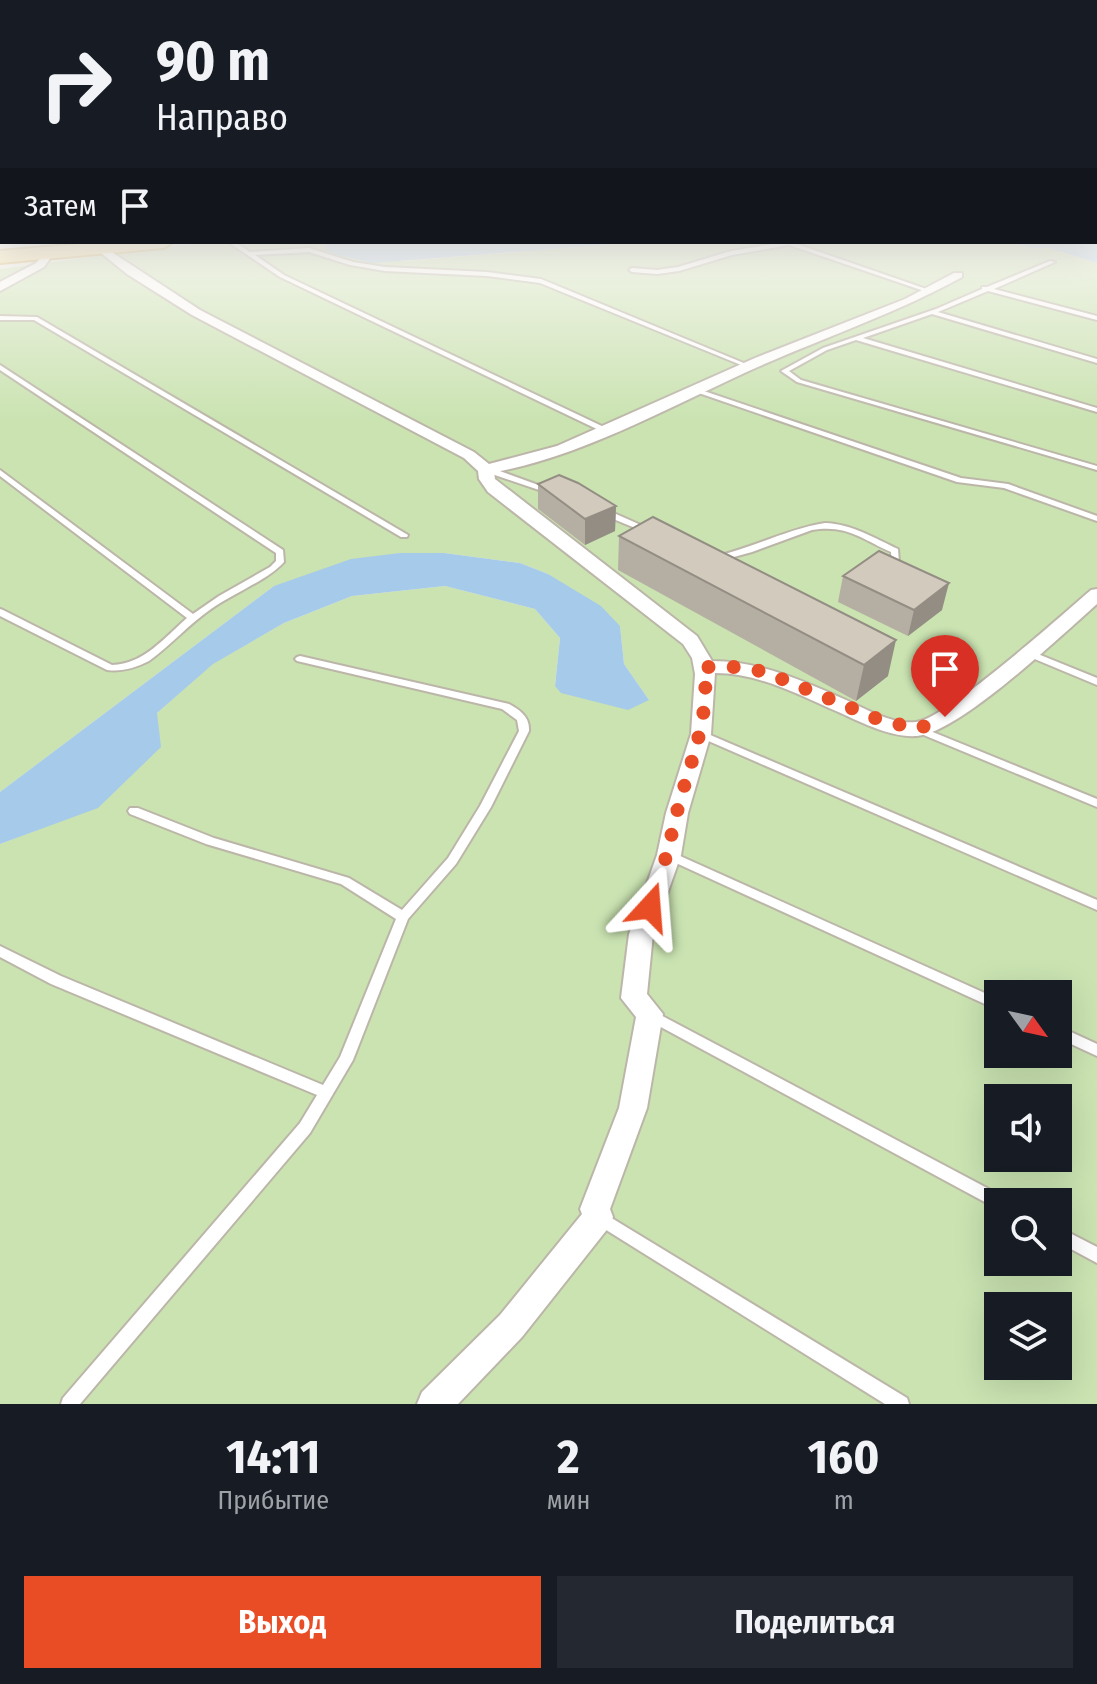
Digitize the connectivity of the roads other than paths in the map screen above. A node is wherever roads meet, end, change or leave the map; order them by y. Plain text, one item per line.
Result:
1 (157, 291) edge
2 (311, 291) edge
3 (564, 291) edge
4 (929, 291) edge
5 (979, 291) edge
6 (993, 291) edge
7 (932, 312) junction
8 (0, 318) edge
9 (1097, 318) edge
10 (855, 338) junction
11 (1097, 361) edge
12 (748, 366) junction
13 (0, 367) edge
14 (695, 390) junction
15 (1097, 410) edge
16 (603, 430) junction
17 (1097, 468) edge
18 (486, 469) junction
19 (0, 472) edge
20 (557, 493) edge
21 (601, 511) edge
22 (1097, 519) edge
23 (658, 534) edge
24 (404, 535) dead end
25 (727, 566) edge
26 (906, 571) edge
27 (1097, 594) edge
28 (0, 612) edge
29 (193, 618) junction
30 (1028, 653) junction
31 (300, 659) dead end
32 (704, 667) junction
33 (1097, 682) edge
34 (918, 729) junction
35 (701, 734) junction
36 (1097, 803) edge
37 (134, 811) dead end
38 (669, 855) junction
39 (1097, 905) edge
40 (403, 917) junction
41 (0, 951) edge
42 (984, 999) edge
43 (650, 1014) junction
44 (1072, 1038) edge
45 (1097, 1050) edge
46 (327, 1093) junction
47 (984, 1194) edge
48 (598, 1217) junction
49 (1072, 1242) edge
50 (1097, 1255) edge
51 (69, 1404) edge
52 (434, 1404) edge
53 (901, 1404) edge

1 - 18 street
2 - 16 lane
3 - 12 lane
4 - 12 street
5 - 7 lane
6 - 9 lane
7 - 10 lane
7 - 11 lane
8 - 24 lane
10 - 15 lane
10 - 17 lane
12 - 14 street
13 - 29 lane
14 - 16 street
14 - 22 lane
16 - 18 street
18 - 20 lane
18 - 32 street
19 - 29 lane
21 - 23 lane
25 - 26 lane
27 - 30 street
28 - 29 lane
30 - 33 lane
30 - 34 street
31 - 40 lane
32 - 34 street
32 - 35 street
34 - 36 lane
35 - 38 street
35 - 39 lane
37 - 40 lane
38 - 42 lane
38 - 43 street
40 - 46 lane
41 - 46 lane
43 - 47 lane
43 - 48 street
44 - 45 lane
46 - 51 lane
48 - 52 street
48 - 53 lane
49 - 50 lane

